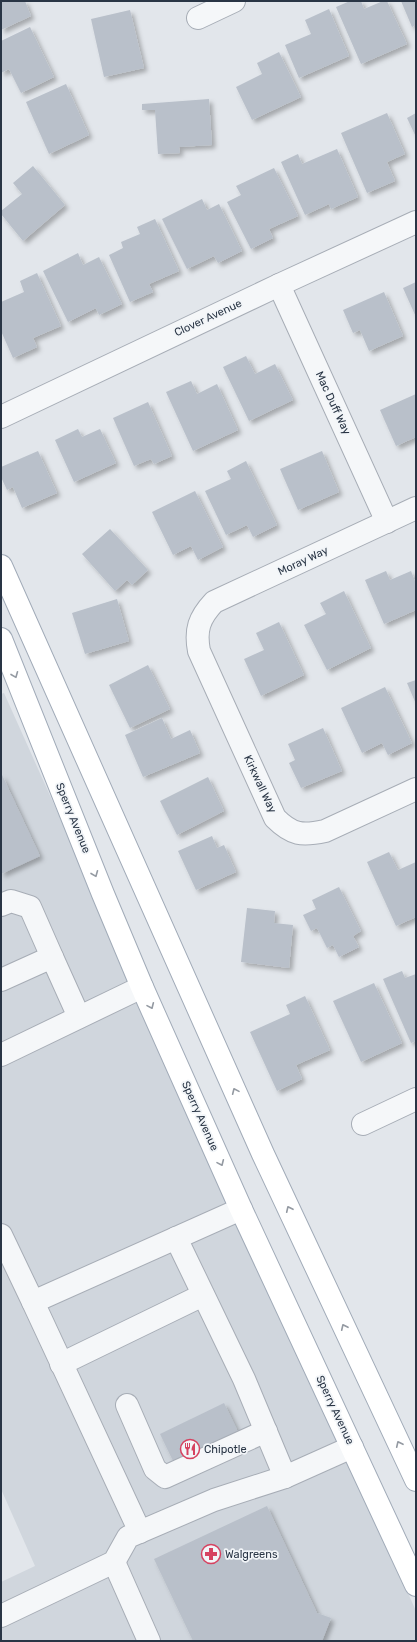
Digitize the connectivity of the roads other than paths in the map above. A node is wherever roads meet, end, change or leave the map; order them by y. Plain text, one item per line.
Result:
1 (234, 1) edge
2 (198, 18) dead end
3 (416, 222) edge
4 (279, 285) junction
5 (1, 417) edge
6 (416, 508) edge
7 (387, 522) junction
8 (1, 566) edge
9 (199, 623) joint
10 (1, 639) edge
11 (407, 793) edge
12 (1, 906) edge
13 (52, 957) junction
14 (1, 980) edge
15 (142, 987) junction
16 (79, 1017) junction
17 (1, 1055) edge
18 (416, 1099) edge
19 (363, 1124) dead end
20 (242, 1209) junction
21 (1, 1235) edge
22 (176, 1238) junction
23 (203, 1294) junction
24 (33, 1302) junction
25 (62, 1364) junction
26 (127, 1405) dead end
27 (266, 1431) junction
28 (352, 1447) junction
29 (285, 1477) junction
30 (416, 1480) edge
31 (140, 1532) junction
32 (114, 1562) junction
33 (416, 1585) edge
34 (1, 1616) edge
35 (149, 1641) edge

1 - 2 street
3 - 4 street, Clover Avenue
4 - 5 street, Clover Avenue
4 - 7 street, Mac Duff Way
6 - 7 street, Moray Way
7 - 9 street, Moray Way
30 -> 8 main road
9 - 11 street, Kirkwall Way
10 -> 15 main road, Sperry Avenue
12 - 13 street
13 - 14 street
13 - 16 street
15 - 16 street
15 -> 20 main road, Sperry Avenue
16 - 17 street
18 - 19 street
20 - 22 street
20 - 28 main road, Sperry Avenue
21 - 24 street
22 - 23 street
22 - 24 street
23 - 25 street
23 - 27 street
24 - 25 street
25 - 31 street
26 - 27 street
27 - 29 street
28 - 29 street
28 - 33 main road, Sperry Avenue
29 - 31 street
31 - 32 street
32 - 34 street
32 - 35 street

